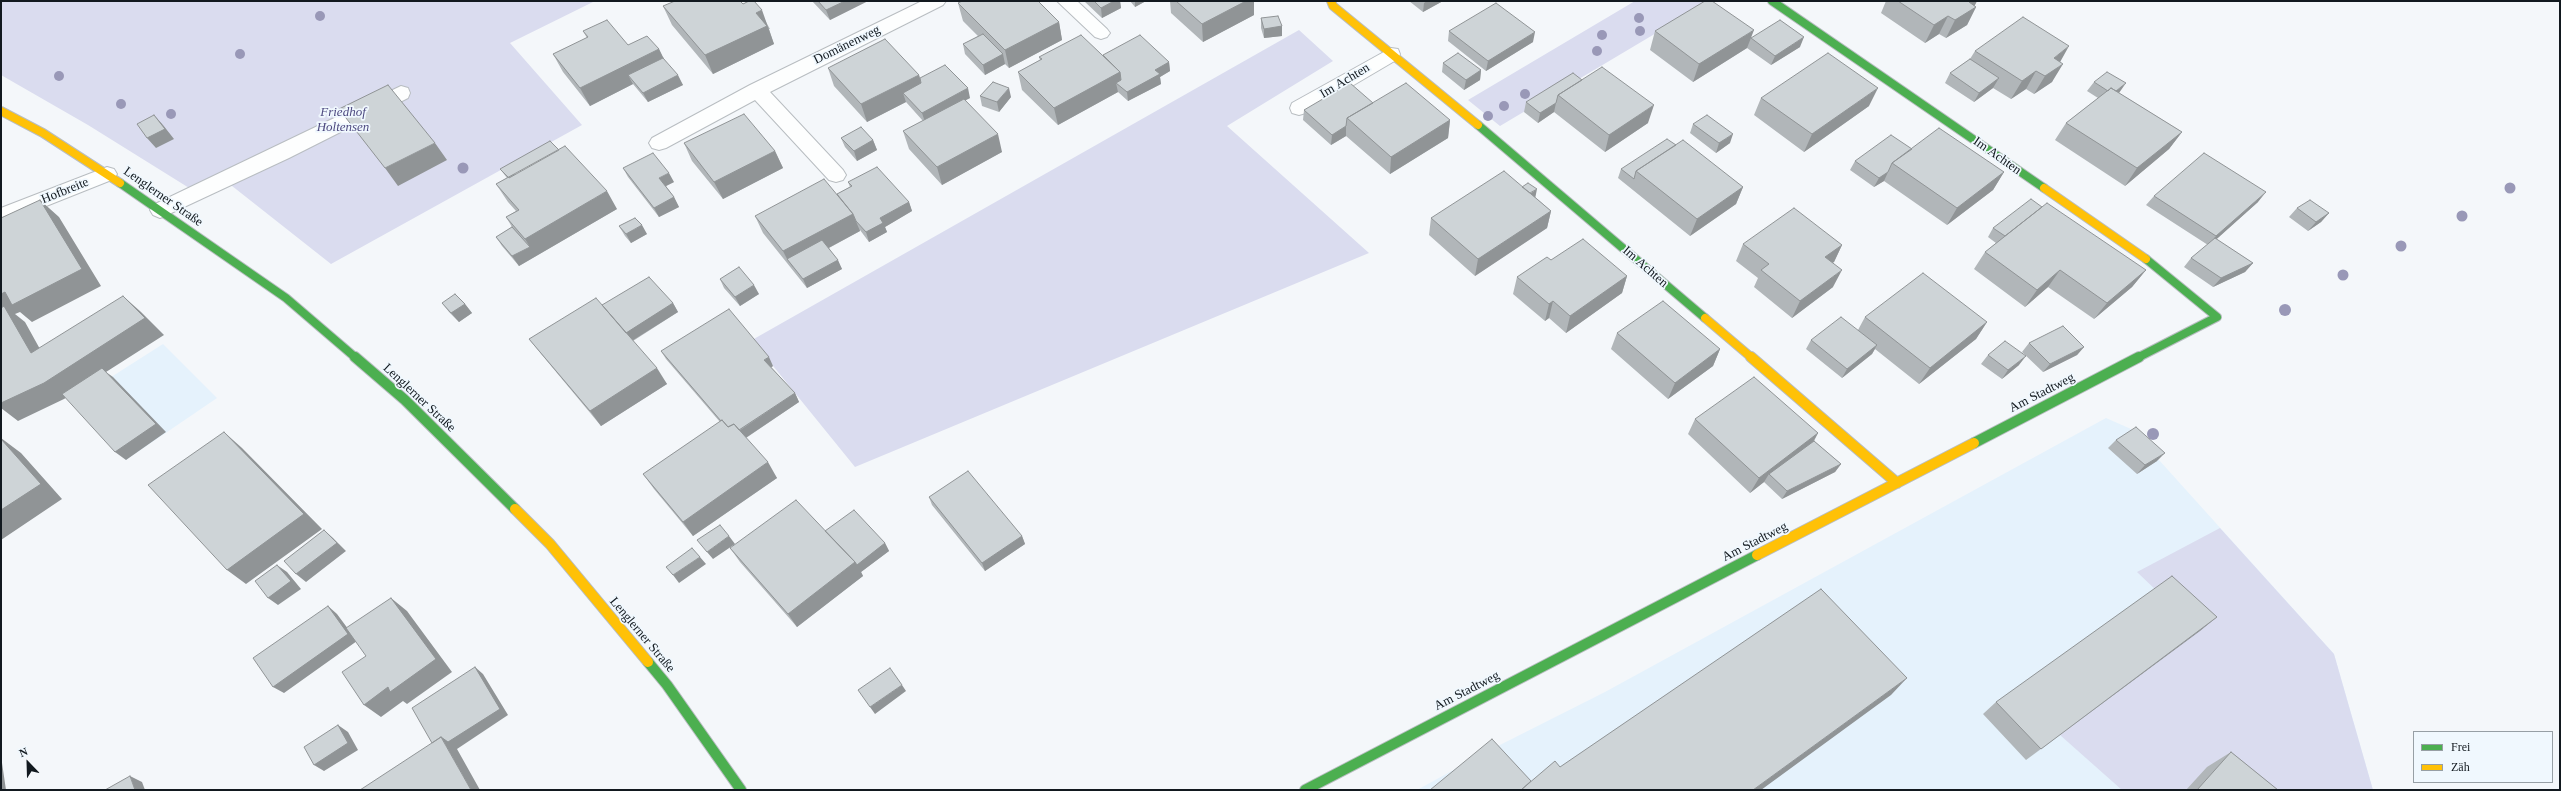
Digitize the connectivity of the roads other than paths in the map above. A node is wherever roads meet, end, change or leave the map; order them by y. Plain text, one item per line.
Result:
1 (937, 1) edge
2 (1066, 1) edge
3 (1331, 1) edge
4 (1772, 1) edge
5 (1101, 33) dead end
6 (1391, 54) junction
7 (757, 90) junction
8 (401, 92) dead end
9 (1299, 108) dead end
10 (1, 111) edge
11 (659, 143) dead end
12 (107, 174) junction
13 (836, 175) dead end
14 (160, 210) junction
15 (1, 216) edge
16 (2217, 317) joint
17 (1897, 483) junction
18 (741, 790) edge
19 (1304, 790) edge

1 - 7 street, Domänenweg
2 - 5 street
3 - 6 street, Im Achten
4 - 16 street, Im Achten
6 - 9 street, Im Achten
6 - 17 street, Im Achten
7 - 11 street, Domänenweg
7 - 13 street
8 - 14 street
10 - 12 street, Lenglerner Straße
12 - 14 street, Lenglerner Straße
12 - 15 street, Hofbreite
14 - 18 street, Lenglerner Straße
16 - 17 street, Am Stadtweg
17 - 19 street, Am Stadtweg

